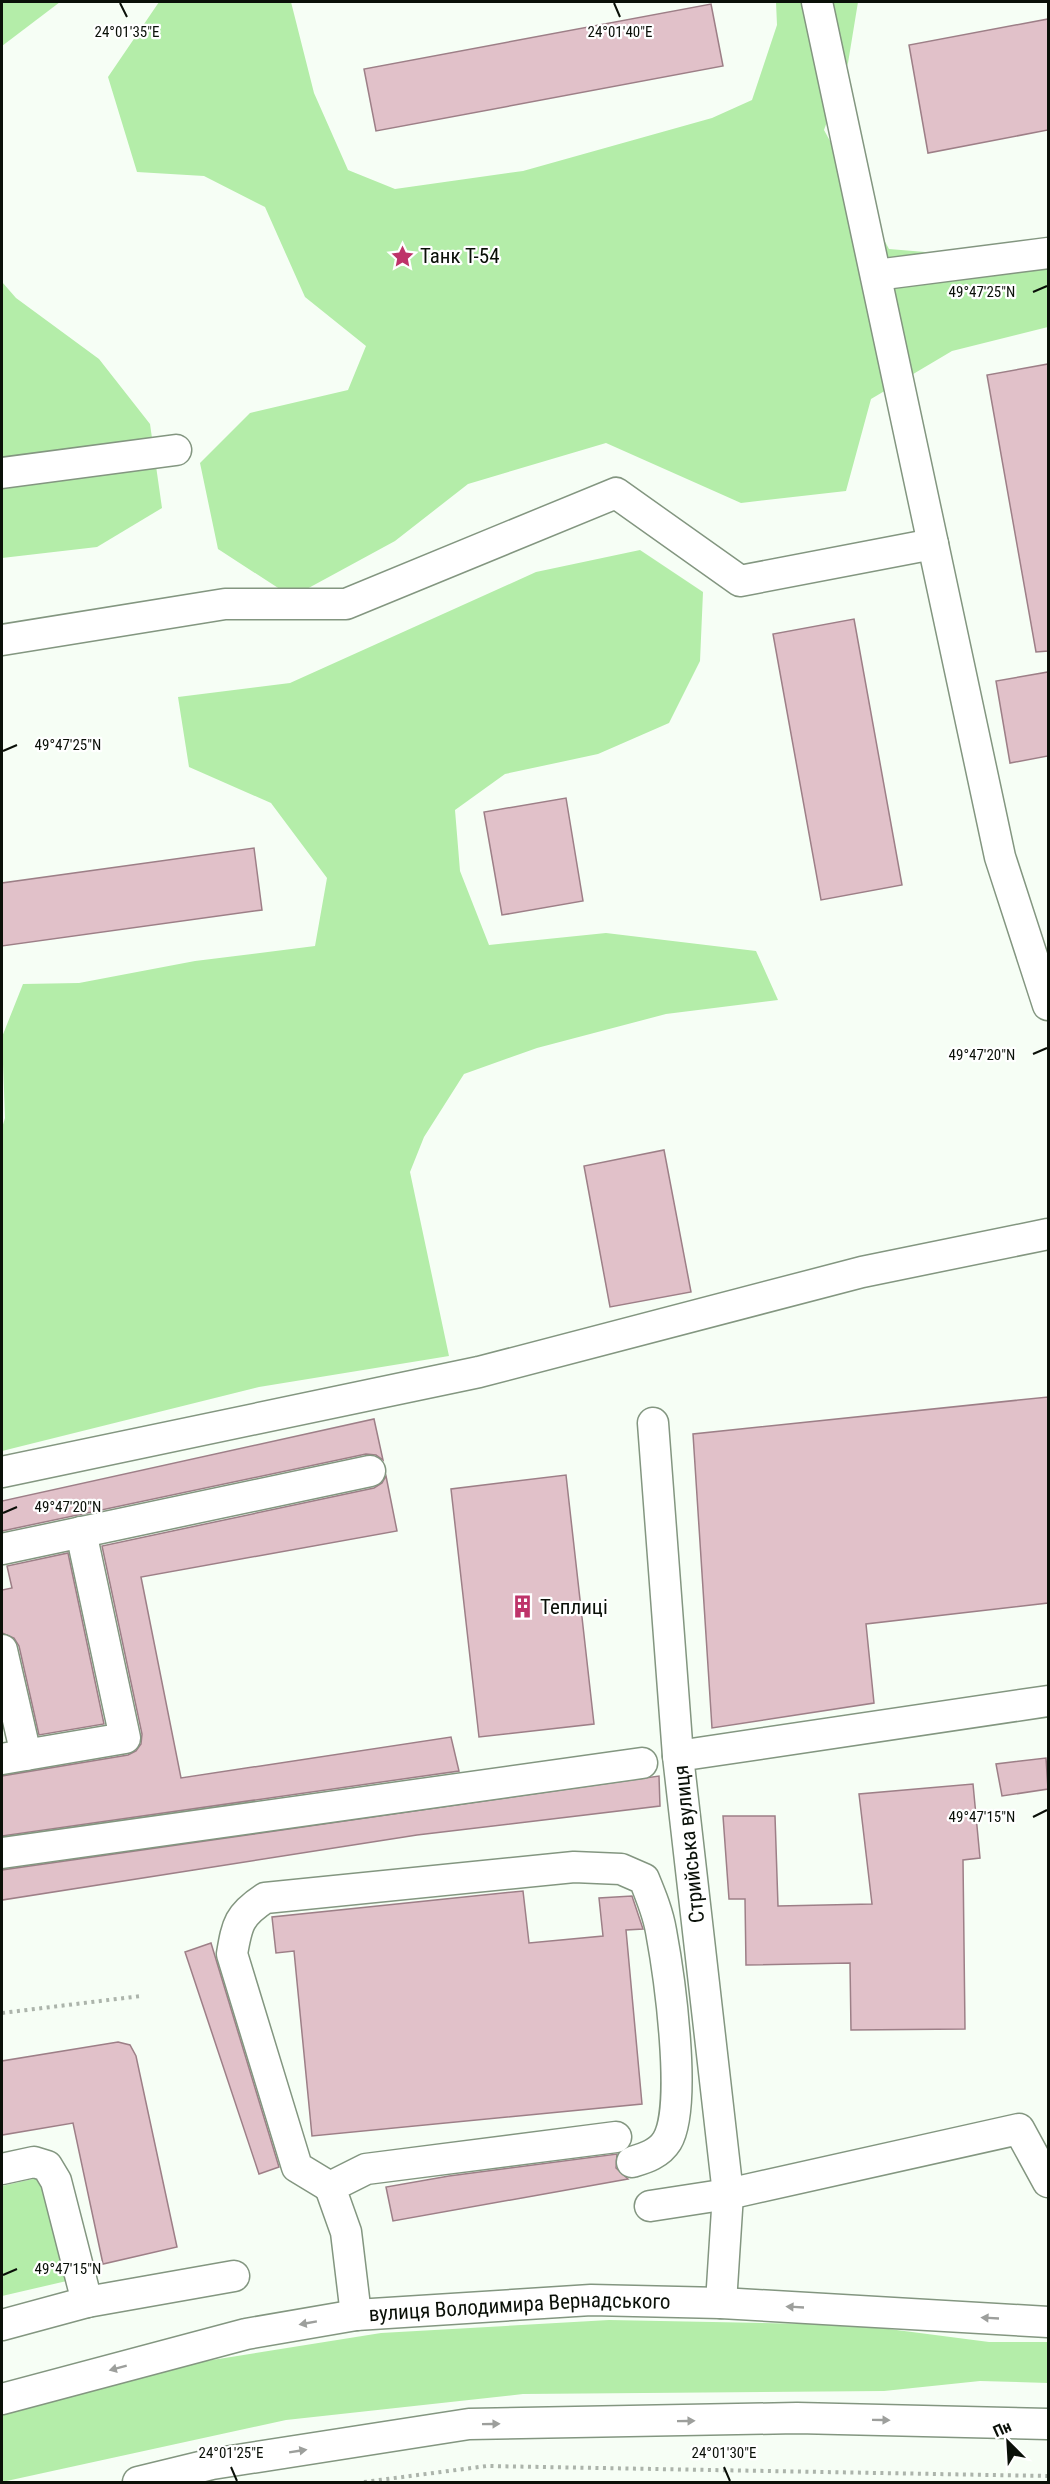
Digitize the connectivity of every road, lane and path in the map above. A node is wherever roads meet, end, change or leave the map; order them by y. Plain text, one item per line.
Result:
1 (818, 2) edge
2 (1048, 253) edge
3 (876, 275) junction
4 (176, 450) dead end
5 (2, 473) edge
6 (933, 544) junction
7 (2, 640) edge
8 (1048, 1005) edge
9 (1048, 1234) edge
10 (653, 1423) dead end
11 (370, 1471) dead end
12 (2, 1472) edge
13 (81, 1532) junction
14 (2, 1549) edge
15 (2, 1650) edge
16 (1048, 1701) edge
17 (678, 1756) junction
18 (14, 1757) edge
19 (642, 1764) dead end
20 (2, 1853) edge
21 (141, 1996) dead end
22 (2, 2013) edge
23 (2, 2169) edge
24 (1048, 2182) edge
25 (330, 2187) junction
26 (728, 2194) junction
27 (650, 2206) dead end
28 (234, 2276) dead end
29 (87, 2302) junction
30 (721, 2303) junction
31 (356, 2315) junction
32 (1048, 2322) edge
33 (2, 2325) edge
34 (2, 2398) edge
35 (1048, 2424) edge
36 (214, 2473) edge
37 (1048, 2476) edge
38 (138, 2482) edge
39 (364, 2482) edge

1 - 3 street
2 - 3 street
3 - 6 street
4 - 5 street
6 - 7 street
6 - 8 street
9 - 12 street
10 - 17 street
11 - 13 street
13 - 14 street
13 - 18 street
15 - 18 street
16 - 17 street, Стрийська вулиця
17 - 26 street, Стрийська вулиця
19 - 20 street
21 - 22 path
23 - 29 street
24 - 26 street
25 - 25 street
25 - 31 street
26 - 27 street
26 - 30 street, Стрийська вулиця
28 - 29 street
29 - 33 street
30 - 31 street, вулиця Володимира Вернадського
32 -> 30 street, вулиця Володимира Вернадського
31 -> 34 street, вулиця Володимира Вернадського
36 -> 35 street
36 - 38 street
37 - 39 path

